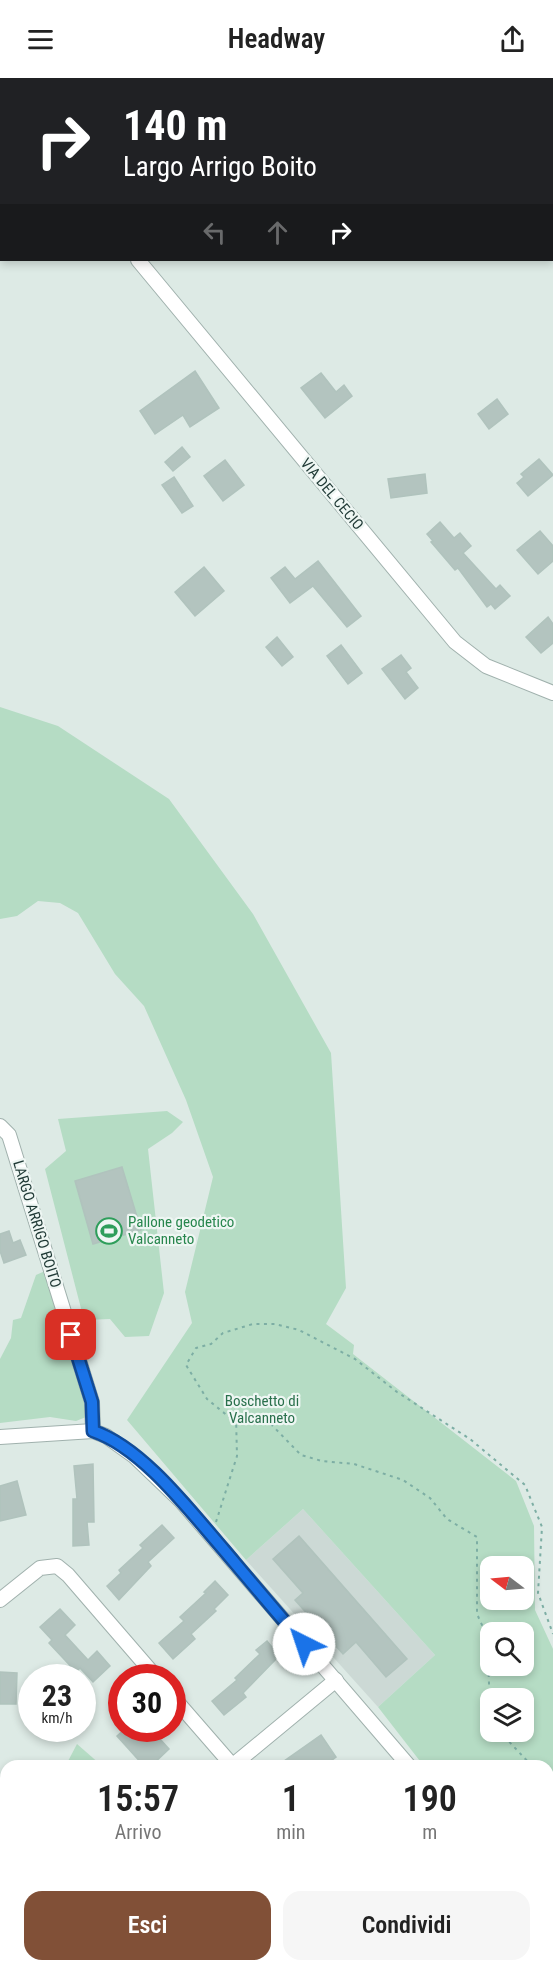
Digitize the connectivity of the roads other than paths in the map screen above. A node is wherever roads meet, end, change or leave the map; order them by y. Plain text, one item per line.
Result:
1 (139, 261) edge
2 (553, 693) edge
3 (5, 1130) edge
4 (93, 1431) junction
5 (0, 1437) edge
6 (0, 1600) edge
7 (145, 1664) edge
8 (336, 1680) junction
9 (186, 1712) edge
10 (228, 1760) edge
11 (238, 1760) edge
12 (404, 1760) edge

1 - 2 street, VIA DEL CECIO
3 - 4 street, LARGO ARRIGO BOITO
4 - 5 street
4 - 8 street
6 - 7 street
8 - 11 street
8 - 12 street
9 - 10 street

